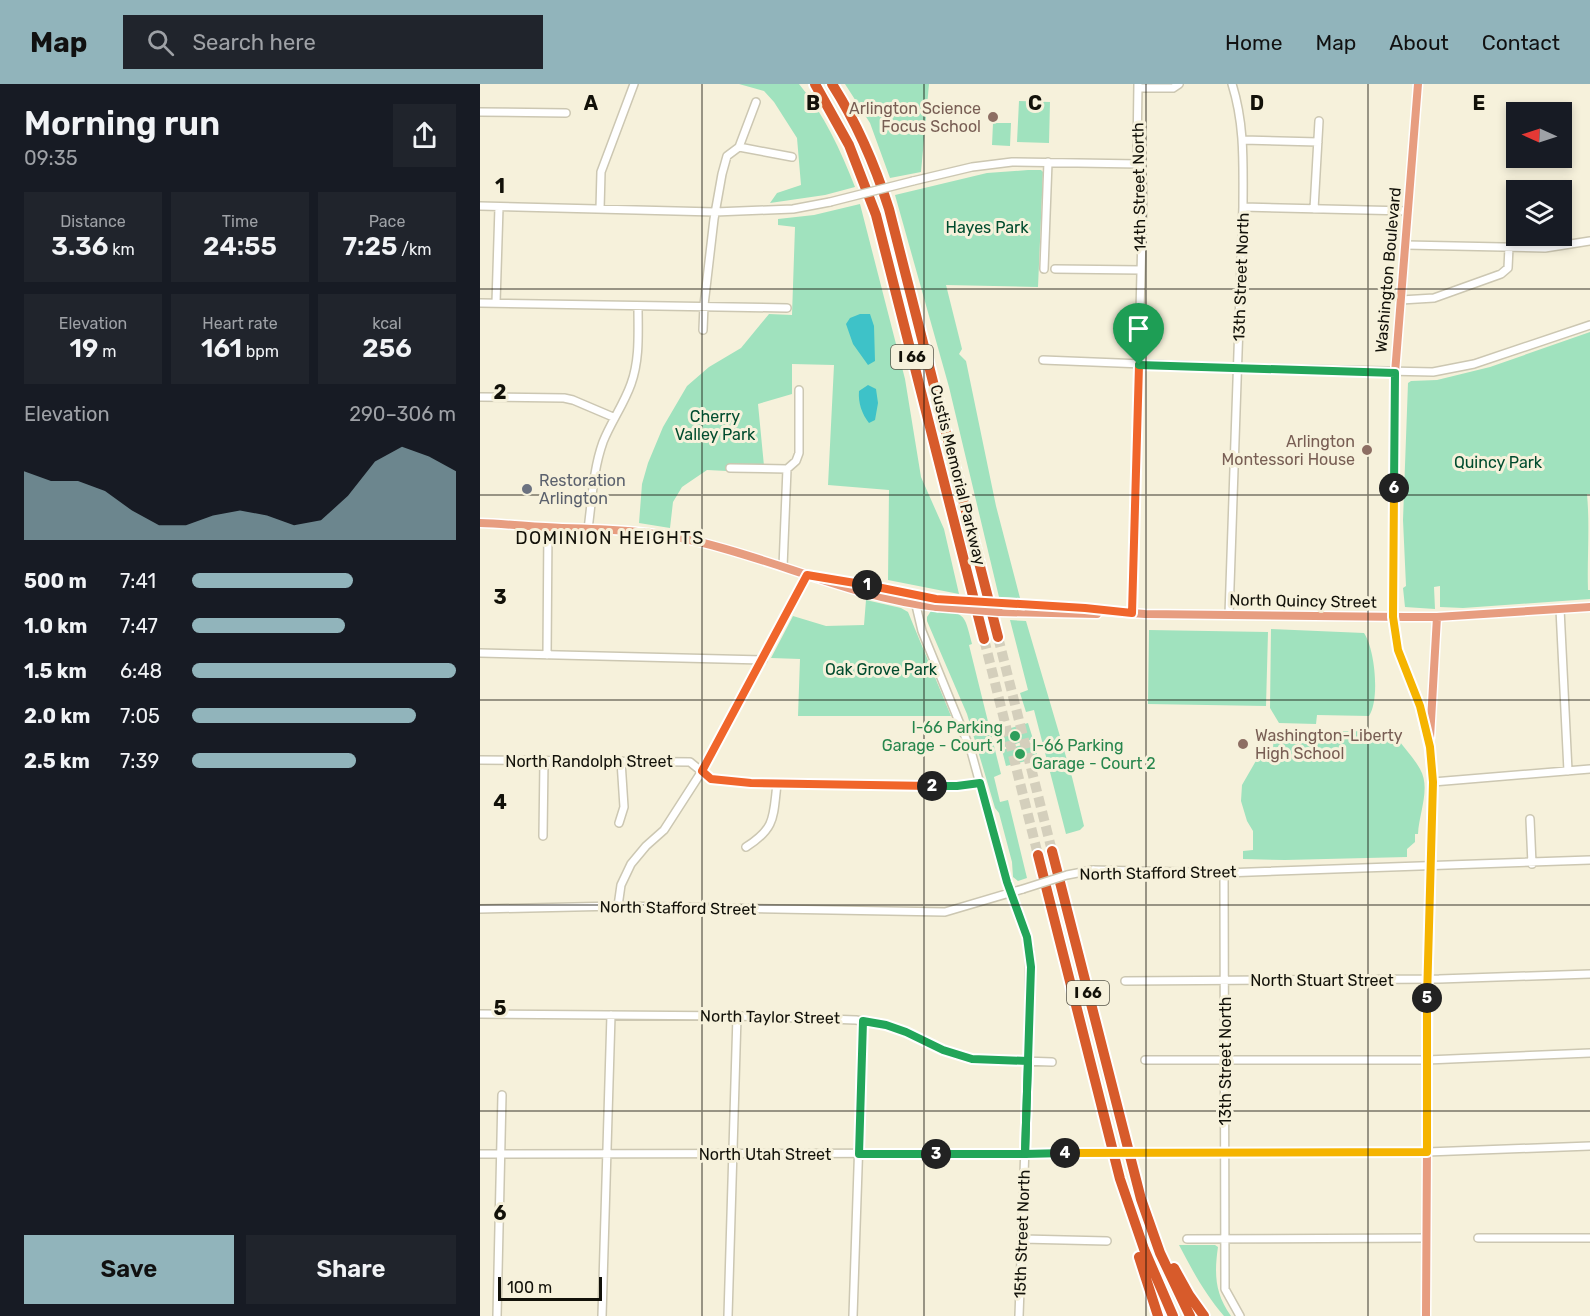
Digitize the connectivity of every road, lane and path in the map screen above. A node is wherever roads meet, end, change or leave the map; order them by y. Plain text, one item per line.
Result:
1 (634, 84) edge
2 (815, 84) edge
3 (831, 84) edge
4 (1179, 84) edge
5 (1232, 84) edge
6 (1418, 84) edge
7 (1138, 86) edge
8 (756, 102) dead end
9 (480, 112) edge
10 (566, 113) dead end
11 (1319, 121) dead end
12 (1243, 140) junction
13 (1318, 142) junction
14 (739, 147) junction
15 (792, 157) dead end
16 (1047, 162) junction
17 (1138, 164) junction
18 (480, 206) edge
19 (499, 207) junction
20 (1243, 207) junction
21 (600, 209) junction
22 (1314, 209) junction
23 (1408, 211) junction
24 (715, 212) junction
25 (1590, 241) edge
26 (1406, 245) junction
27 (1509, 248) junction
28 (1044, 269) dead end
29 (1055, 269) dead end
30 (1141, 270) junction
31 (1401, 300) junction
32 (480, 303) edge
33 (496, 303) junction
34 (704, 305) junction
35 (638, 306) junction
36 (787, 308) dead end
37 (1590, 325) edge
38 (703, 330) dead end
39 (1043, 360) dead end
40 (1139, 365) junction
41 (1238, 368) junction
42 (1395, 373) junction
43 (799, 390) dead end
44 (480, 397) edge
45 (613, 417) junction
46 (730, 468) dead end
47 (787, 469) junction
48 (480, 524) edge
49 (548, 527) junction
50 (588, 529) junction
51 (783, 567) junction
52 (807, 575) junction
53 (915, 600) junction
54 (1590, 607) edge
55 (1560, 609) junction
56 (1128, 613) junction
57 (1229, 615) junction
58 (1393, 617) junction
59 (1437, 617) junction
60 (998, 637) tunnel mouth
61 (984, 639) tunnel mouth
62 (480, 653) edge
63 (547, 655) junction
64 (763, 660) junction
65 (1430, 747) junction
66 (480, 760) edge
67 (544, 761) junction
68 (621, 761) junction
69 (1590, 769) edge
70 (702, 771) junction
71 (1568, 771) junction
72 (1433, 782) junction
73 (980, 783) junction
74 (777, 784) junction
75 (1530, 819) dead end
76 (619, 823) dead end
77 (543, 836) dead end
78 (746, 847) dead end
79 (1052, 851) tunnel mouth
80 (1038, 855) tunnel mouth
81 (1590, 860) edge
82 (1532, 864) junction
83 (1429, 866) junction
84 (1224, 873) junction
85 (1011, 892) junction
86 (618, 906) junction
87 (480, 909) edge
88 (1590, 974) edge
89 (1225, 980) junction
90 (1428, 980) junction
91 (1125, 981) dead end
92 (480, 1014) edge
93 (611, 1015) junction
94 (738, 1016) junction
95 (863, 1021) junction
96 (1590, 1053) edge
97 (1145, 1060) dead end
98 (1224, 1060) junction
99 (1427, 1060) junction
100 (1028, 1061) junction
101 (1052, 1062) dead end
102 (502, 1095) dead end
103 (1101, 1103) junction
104 (1590, 1146) edge
105 (1427, 1152) junction
106 (1224, 1153) junction
107 (480, 1154) edge
108 (502, 1154) junction
109 (608, 1154) junction
110 (732, 1154) junction
111 (859, 1154) junction
112 (1025, 1154) junction
113 (1135, 1176) junction
114 (1426, 1238) junction
115 (1478, 1238) dead end
116 (1590, 1238) edge
117 (1022, 1239) junction
118 (1187, 1239) dead end
119 (1226, 1239) junction
120 (1107, 1240) dead end
121 (497, 1316) edge
122 (602, 1316) edge
123 (728, 1316) edge
124 (854, 1316) edge
125 (1019, 1316) edge
126 (1158, 1316) edge
127 (1173, 1316) edge
128 (1190, 1316) edge
129 (1204, 1316) edge
130 (1240, 1316) edge
131 (1425, 1316) edge

1 - 21 street
2 - 61 highway, Custis Memorial Parkway / I 66
3 - 60 highway, Custis Memorial Parkway / I 66
4 - 7 street
5 - 12 street, 13th Street North
6 - 23 main road, Washington Boulevard
7 - 17 street, 14th Street North
8 - 14 street
9 - 10 street
11 - 13 street
12 - 13 street
12 - 20 street, 13th Street North
13 - 22 street
14 - 15 street
14 - 24 street
16 - 17 street
16 - 24 street, bridge
16 - 28 street
17 - 30 street, 14th Street North
18 - 19 street
19 - 21 street
19 - 33 street
20 - 22 street
20 - 41 street, 13th Street North
21 - 24 street
22 - 23 street
23 - 26 main road, Washington Boulevard
24 - 34 street
25 - 27 street
26 - 27 street
26 - 31 main road, Washington Boulevard
27 - 31 street
29 - 30 street
30 - 40 street, 14th Street North
31 - 42 main road, Washington Boulevard
32 - 33 street
33 - 35 street
34 - 35 street
34 - 36 street
34 - 38 street
35 - 45 street
37 - 42 street
39 - 40 street
40 - 41 street
40 - 56 street, 14th Street North
41 - 42 street
41 - 57 street, 13th Street North
42 - 58 main road, Washington Boulevard
43 - 47 street
44 - 45 street
45 - 50 street
46 - 47 street
47 - 51 street
48 - 49 main road, North Quincy Street
49 - 50 main road, North Quincy Street
49 - 63 street
50 - 51 main road, North Quincy Street
51 - 52 main road, North Quincy Street
52 - 53 main road, North Quincy Street
52 - 64 street
53 - 56 main road, North Quincy Street, bridge
53 - 73 street, 15th Street North
54 - 55 main road, North Quincy Street
55 - 59 main road, North Quincy Street
55 - 71 street
56 - 57 main road, North Quincy Street
57 - 58 main road, North Quincy Street
58 - 59 main road, North Quincy Street
58 - 65 main road, Washington Boulevard
59 - 65 main road
62 - 63 street
63 - 64 street
64 - 70 street
65 - 72 main road, Washington Boulevard
66 - 67 street, North Randolph Street
67 - 68 street, North Randolph Street
67 - 77 street
68 - 70 street, North Randolph Street
68 - 76 street
69 - 71 street
70 - 74 street, North Randolph Street
70 - 86 street
71 - 72 street
72 - 83 main road, Washington Boulevard
73 - 74 street, North Randolph Street
73 - 85 street, 15th Street North
74 - 78 street
75 - 82 street
79 - 113 highway, I 66
80 - 103 highway, I 66
81 - 82 street, North Stafford Street
82 - 83 street, North Stafford Street
83 - 84 street, North Stafford Street
83 - 90 main road, Washington Boulevard
84 - 85 street, North Stafford Street, bridge
84 - 89 street, 13th Street North
85 - 86 street, North Stafford Street
85 - 100 street, 15th Street North
86 - 87 street, North Stafford Street
88 - 90 street, North Stuart Street
89 - 90 street, North Stuart Street
89 - 91 street, North Stuart Street
89 - 98 street, 13th Street North
90 - 99 main road, Washington Boulevard
92 - 93 street, North Taylor Street
93 - 94 street, North Taylor Street
93 - 109 street
94 - 95 street, North Taylor Street
94 - 110 street
95 - 100 street, North Taylor Street
95 - 111 street
96 - 99 street
97 - 98 street
98 - 99 street
98 - 106 street, 13th Street North
99 - 105 main road, Washington Boulevard
100 - 101 street, North Taylor Street
100 - 112 street, 15th Street North
102 - 108 street
103 - 126 highway
103 - 127 highway, I 66
104 - 105 street, North Utah Street
105 - 106 street, North Utah Street
105 - 114 main road, Washington Boulevard
106 - 112 street, North Utah Street, bridge
106 - 119 street, 13th Street North
107 - 108 street, North Utah Street
108 - 109 street, North Utah Street
108 - 121 street
109 - 110 street, North Utah Street
109 - 122 street
110 - 111 street, North Utah Street
110 - 123 street
111 - 112 street, North Utah Street
111 - 124 street
112 - 117 street, 15th Street North
113 - 128 highway, I 66
113 - 129 highway
114 - 119 street
114 - 131 main road, Washington Boulevard
115 - 116 street
117 - 120 street
117 - 125 street, 15th Street North
118 - 119 street
119 - 130 street, 13th Street North

